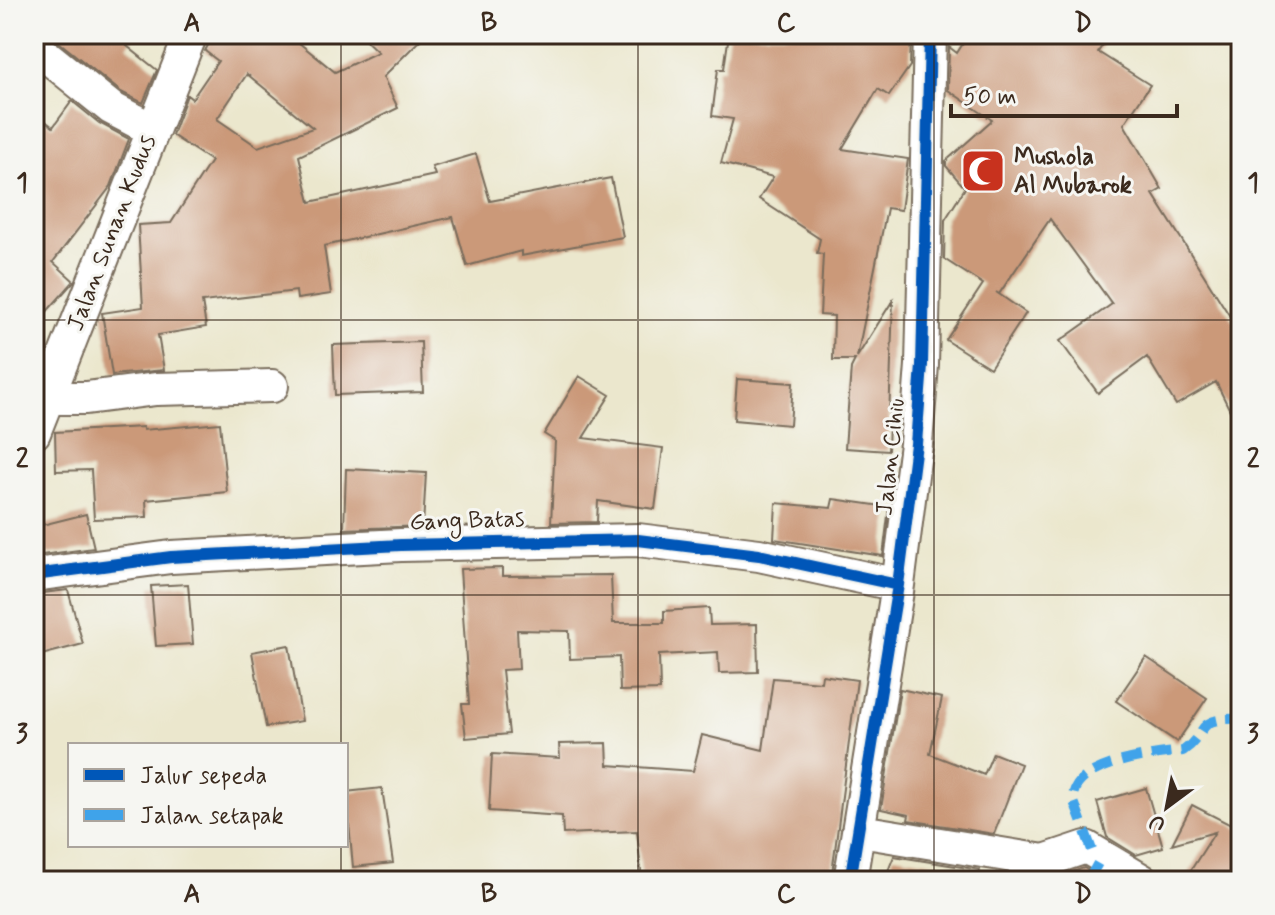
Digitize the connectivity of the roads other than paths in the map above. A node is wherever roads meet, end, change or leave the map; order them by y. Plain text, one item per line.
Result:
1 (191, 34) edge
2 (930, 34) edge
3 (34, 46) edge
4 (151, 129) junction
5 (272, 386) dead end
6 (49, 398) junction
7 (34, 433) edge
8 (34, 575) edge
9 (898, 585) junction
10 (860, 831) junction
11 (850, 881) edge
12 (1143, 881) edge

1 - 4 street, Jalan Sunan Kudus
2 - 9 street, Jalan Cihiu
3 - 4 street
4 - 6 street, Jalan Sunan Kudus
5 - 6 street
6 - 7 street, Jalan Sunan Kudus
8 - 9 street, Gang Batas
9 - 10 street, Jalan Cihiu
10 - 11 street, Jalan Cihiu
10 - 12 street

